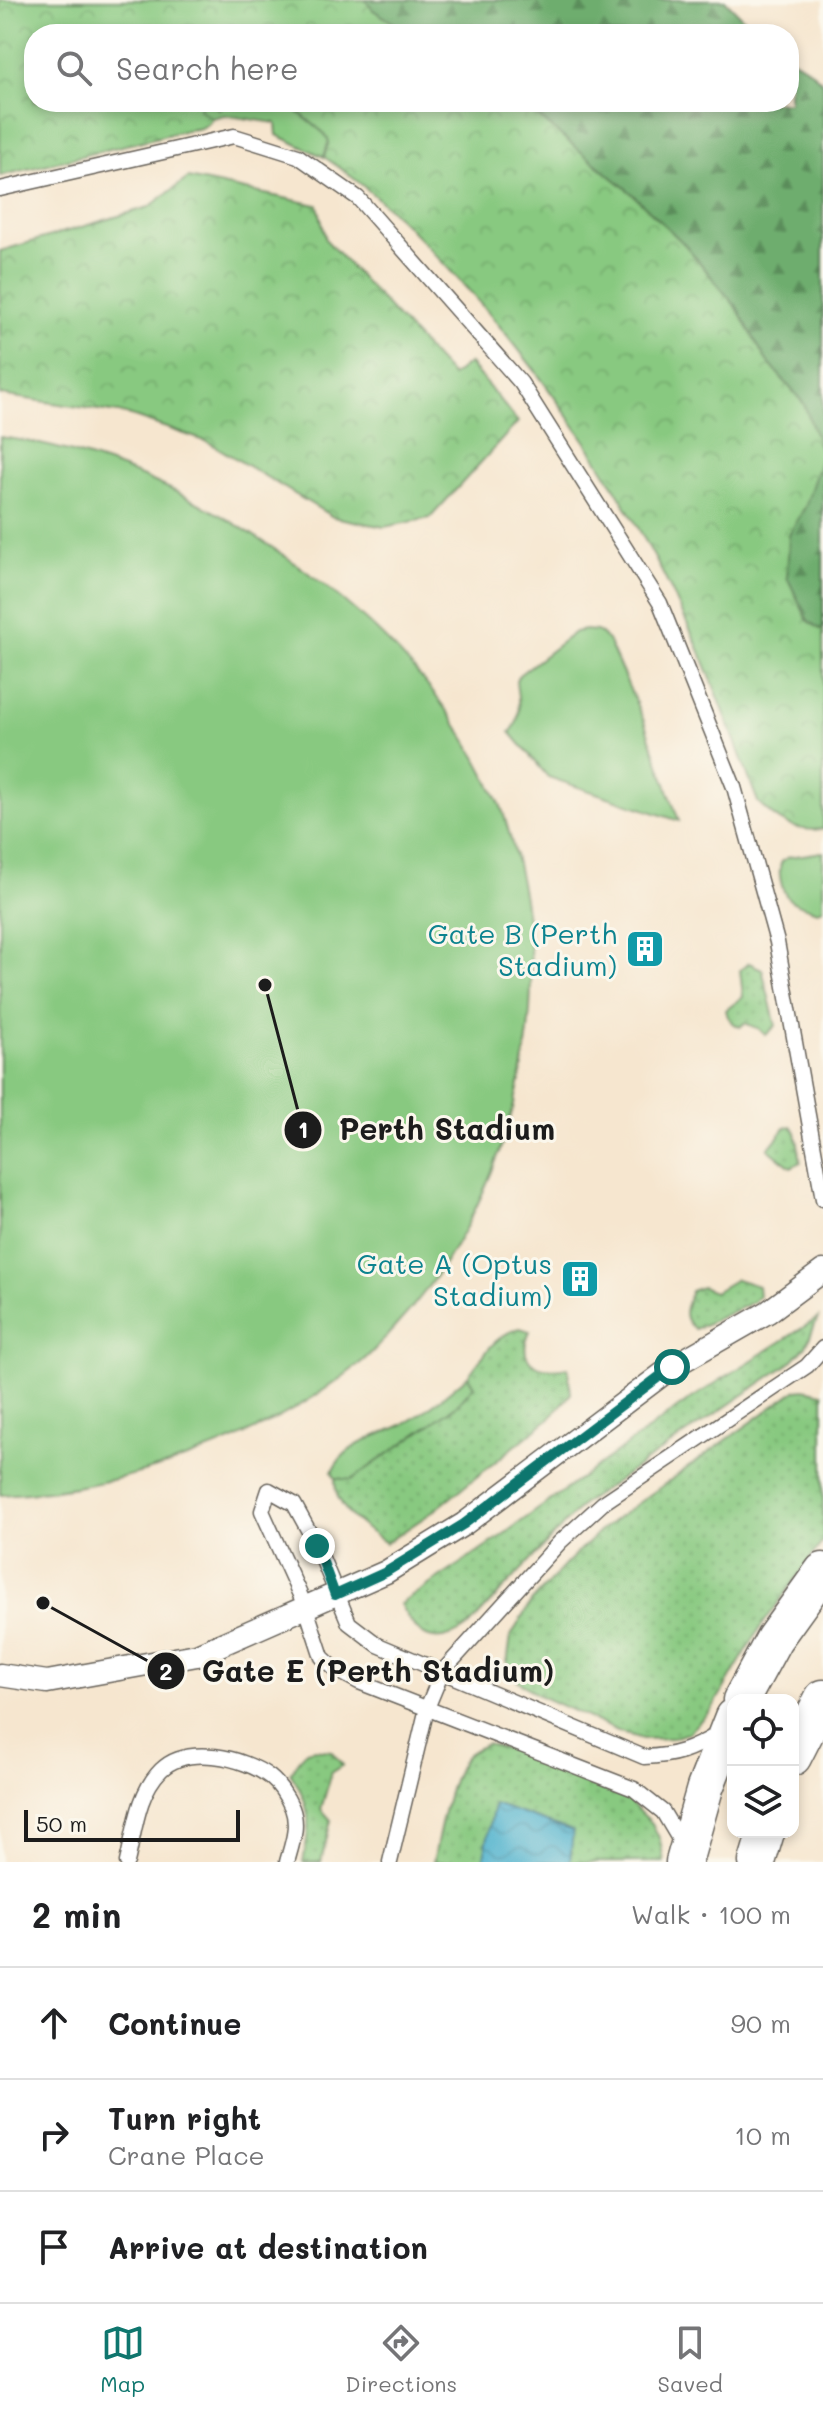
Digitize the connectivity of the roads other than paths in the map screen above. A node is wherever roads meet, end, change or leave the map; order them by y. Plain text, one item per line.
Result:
1 (0, 189) edge
2 (823, 1199) edge
3 (823, 1271) edge
4 (823, 1348) edge
5 (823, 1571) edge
6 (335, 1595) junction
7 (306, 1608) junction
8 (442, 1672) junction
9 (0, 1675) edge
10 (745, 1694) edge
11 (823, 1698) edge
12 (427, 1708) junction
13 (727, 1721) edge
14 (727, 1733) edge
15 (799, 1745) edge
16 (764, 1838) edge
17 (685, 1857) edge
18 (127, 1862) edge
19 (287, 1862) edge
20 (390, 1862) edge
21 (757, 1862) edge

1 - 2 lane
3 - 6 street
4 - 8 lane
5 - 10 street
6 - 7 street
6 - 7 lane
6 - 8 lane
7 - 9 street
7 - 12 lane
8 - 12 lane
8 - 13 lane
11 - 15 street
12 - 17 lane
12 - 20 lane
14 - 17 street
16 - 21 street
18 - 19 lane

